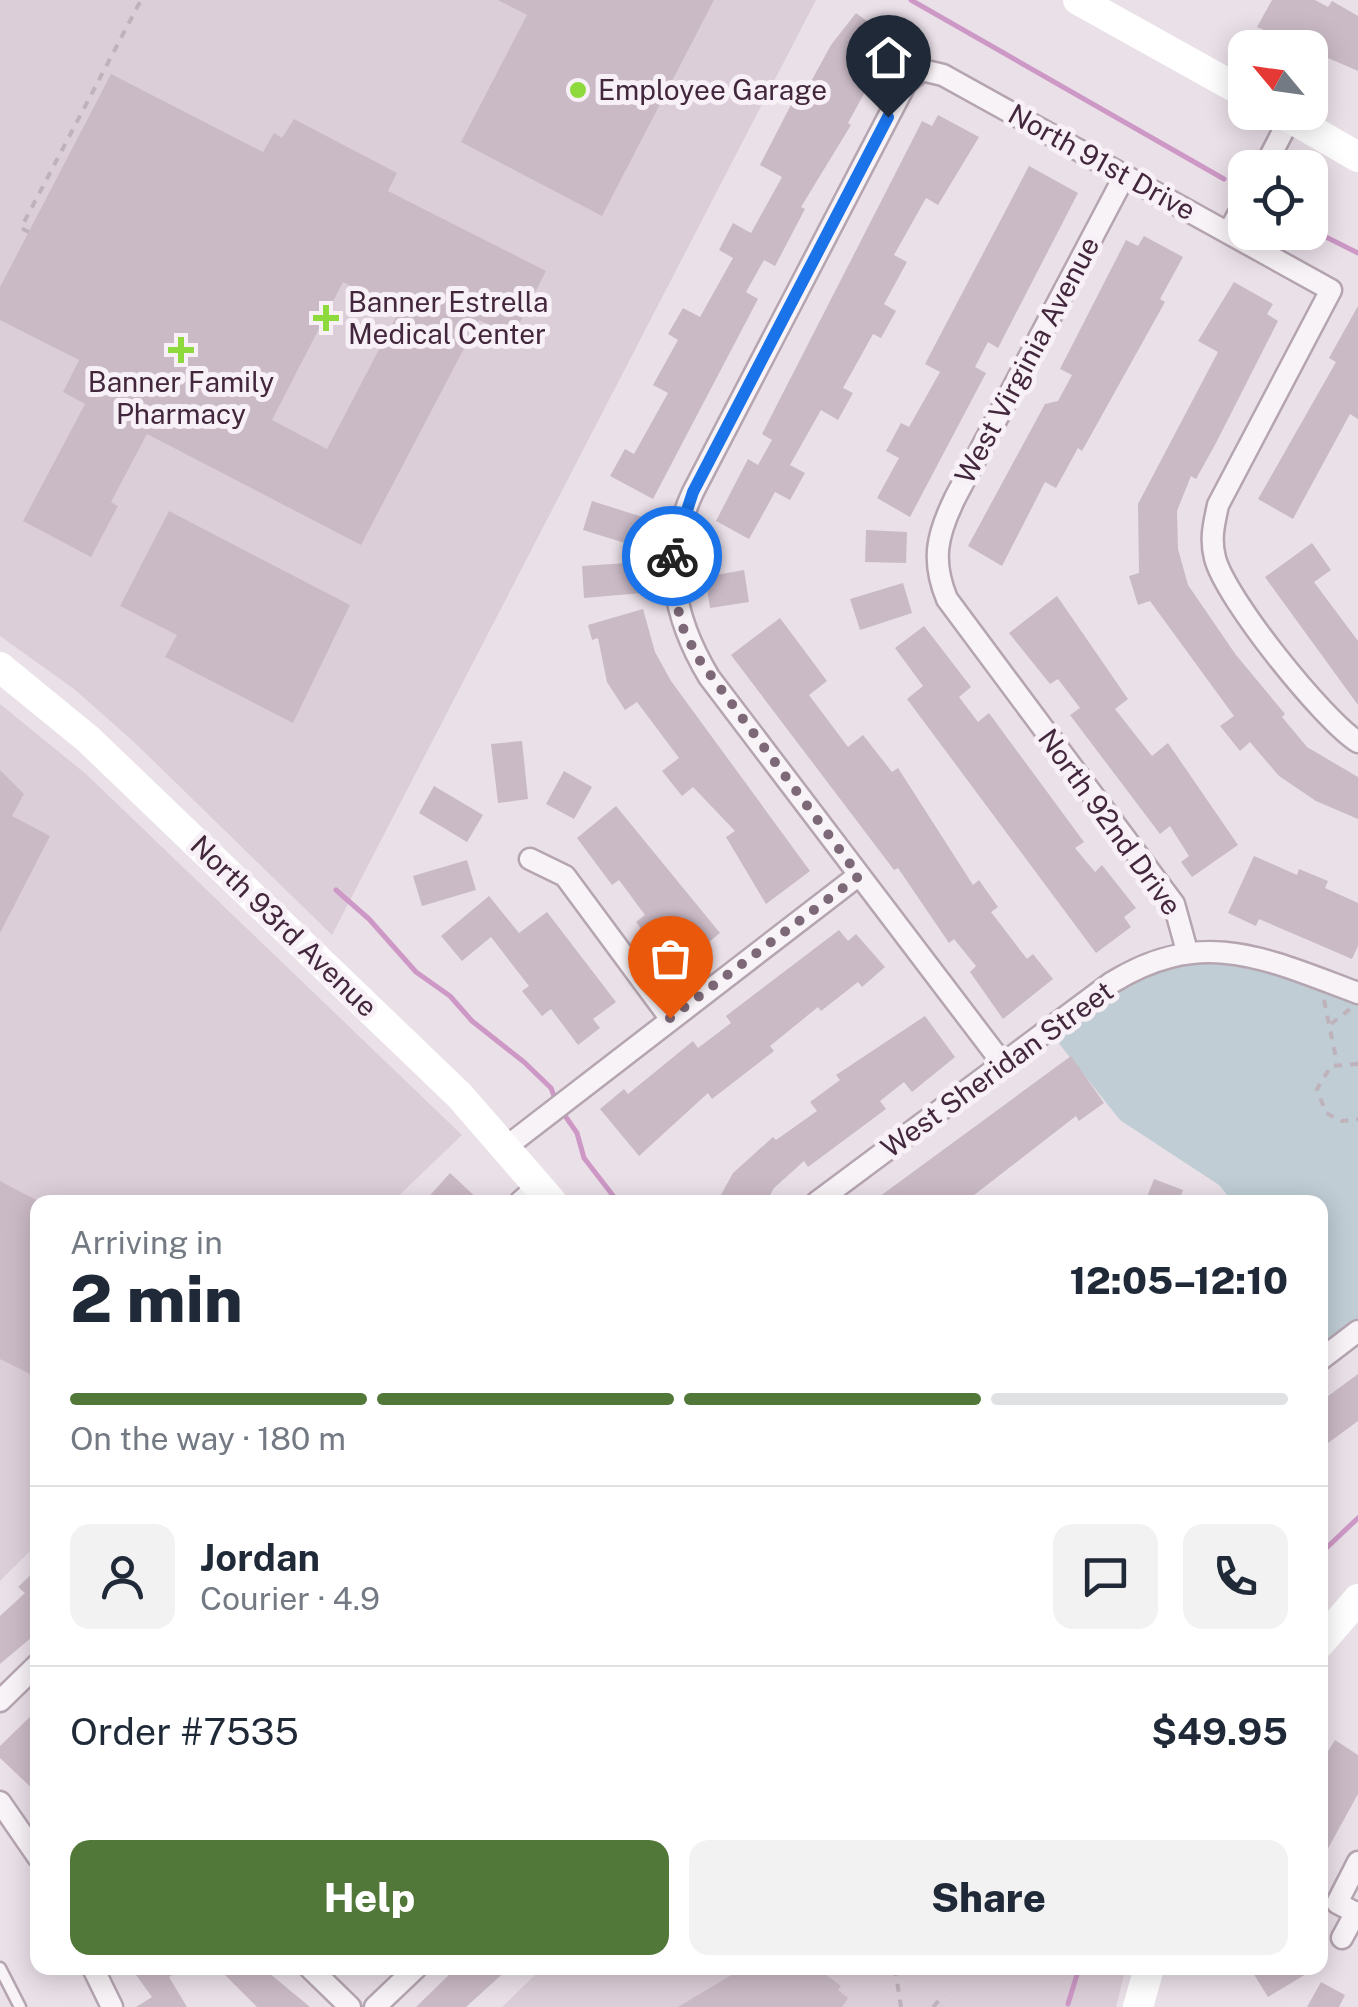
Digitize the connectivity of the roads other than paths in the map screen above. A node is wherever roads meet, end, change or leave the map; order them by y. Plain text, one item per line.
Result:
1 (1078, 0) edge
2 (1228, 84) edge
3 (1312, 130) edge
4 (1358, 156) edge
5 (1125, 175) junction
6 (1228, 232) edge
7 (1260, 250) edge
8 (935, 547) joint
9 (0, 667) edge
10 (1358, 742) edge
11 (530, 859) dead end
12 (859, 876) junction
13 (1187, 951) junction
14 (1354, 1001) edge
15 (670, 1018) junction
16 (1003, 1064) junction
17 (506, 1147) junction
18 (536, 1195) edge
19 (826, 1195) edge
20 (1358, 1330) edge
21 (1328, 1354) edge
22 (1358, 1599) edge
23 (1328, 1634) edge
24 (30, 1672) edge
25 (0, 1701) edge
26 (0, 1802) edge
27 (30, 1845) edge
28 (1358, 1862) edge
29 (1350, 1910) edge
30 (1342, 1938) dead end
31 (0, 1968) edge
32 (96, 1975) edge
33 (317, 1975) edge
34 (409, 1975) edge
35 (1147, 1975) edge
36 (20, 2007) edge
37 (112, 2007) edge
38 (350, 2007) edge
39 (375, 2007) edge
40 (1138, 2007) edge

1 - 2 street
3 - 4 street
5 - 6 street, North 91st Drive
5 - 8 street, West Virginia Avenue
5 - 12 street, North 91st Drive
7 - 10 street, North 91st Drive
8 - 13 street, North 92nd Drive
9 - 17 street, North 93rd Avenue
11 - 15 street
12 - 15 street
12 - 16 street
13 - 14 street, North 92nd Drive
13 - 16 street, West Sheridan Street
15 - 17 street
16 - 19 street, West Sheridan Street
17 - 18 street, North 93rd Avenue
20 - 21 street
22 - 23 street
24 - 25 street
26 - 27 street
28 - 29 street
29 - 30 street
31 - 36 lane
32 - 37 street
33 - 38 street
34 - 39 street
35 - 40 street

